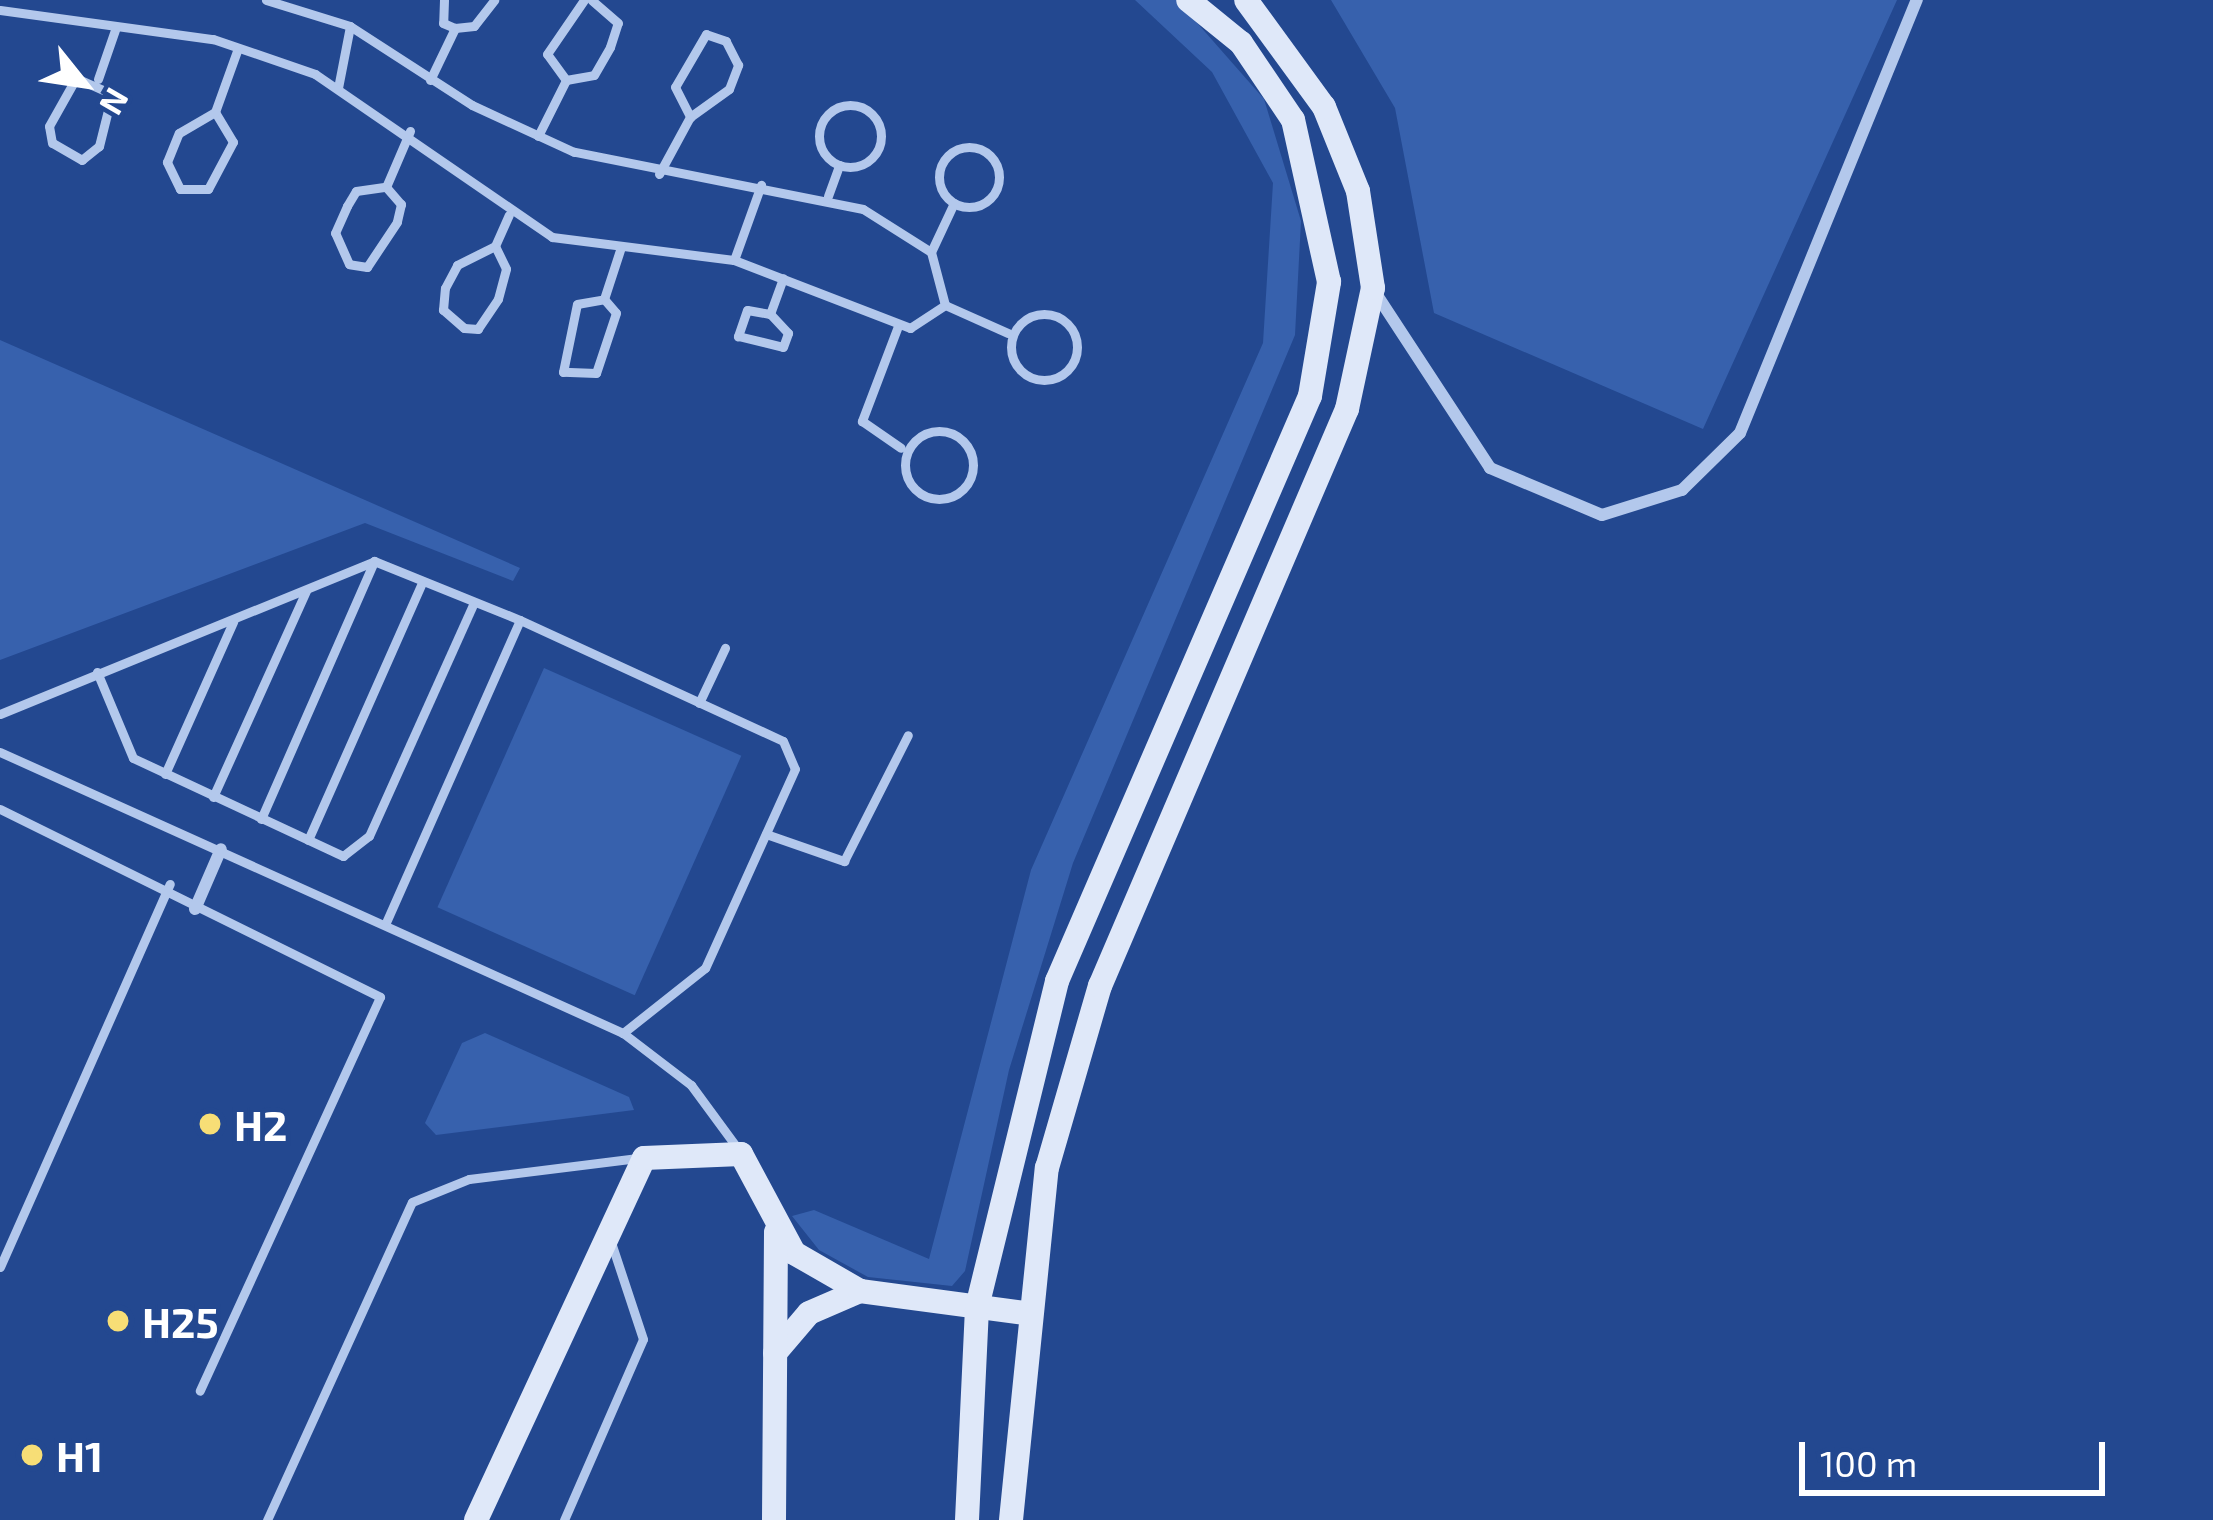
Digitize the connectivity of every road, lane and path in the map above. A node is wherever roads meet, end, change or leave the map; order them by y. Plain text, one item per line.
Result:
1 (266, 0) edge
2 (322, 0) edge
3 (444, 0) edge
4 (494, 0) edge
5 (588, 0) edge
6 (1188, 0) edge
7 (1246, 0) edge
8 (1917, 0) edge
9 (0, 10) edge
10 (315, 11) junction
11 (350, 26) junction
12 (116, 27) junction
13 (455, 28) junction
14 (238, 48) junction
15 (98, 79) junction
16 (430, 80) junction
17 (566, 80) junction
18 (338, 88) junction
19 (215, 112) junction
20 (690, 117) junction
21 (410, 131) junction
22 (538, 136) junction
23 (839, 165) junction
24 (659, 174) junction
25 (761, 185) junction
26 (386, 187) junction
27 (828, 196) junction
28 (954, 203) junction
29 (509, 214) junction
30 (495, 246) junction
31 (621, 247) junction
32 (931, 252) junction
33 (734, 260) junction
34 (783, 278) junction
35 (1373, 288) junction
36 (604, 299) junction
37 (945, 305) junction
38 (770, 314) junction
39 (898, 326) junction
40 (1008, 333) junction
41 (901, 448) junction
42 (374, 561) junction
43 (423, 581) junction
44 (306, 591) junction
45 (474, 602) junction
46 (520, 620) junction
47 (233, 622) junction
48 (724, 648) dead end
49 (97, 672) junction
50 (699, 703) junction
51 (0, 714) edge
52 (908, 735) dead end
53 (0, 752) edge
54 (165, 774) junction
55 (213, 797) junction
56 (0, 809) edge
57 (261, 819) junction
58 (766, 834) junction
59 (308, 840) junction
60 (221, 849) junction
61 (170, 884) junction
62 (195, 909) junction
63 (386, 922) junction
64 (623, 1033) junction
65 (741, 1154) junction
66 (644, 1158) junction
67 (605, 1229) junction
68 (776, 1232) junction
69 (0, 1267) edge
70 (860, 1292) junction
71 (977, 1306) junction
72 (1024, 1312) junction
73 (775, 1353) junction
74 (200, 1390) dead end
75 (267, 1520) edge
76 (476, 1520) edge
77 (565, 1520) edge
78 (774, 1520) edge
79 (968, 1520) edge
80 (1011, 1520) edge

1 - 10 lane
2 - 10 lane
3 - 13 lane
4 - 13 lane
5 - 17 lane
5 - 17 lane
6 - 71 main road
7 - 35 main road
8 - 35 street
9 - 12 lane
10 - 11 lane
11 - 16 lane
11 - 18 lane
12 - 14 lane
12 - 15 lane
13 - 16 lane
14 - 18 lane
14 - 19 lane
15 - 15 lane
16 - 22 lane
17 - 22 lane
18 - 21 lane
19 - 19 lane
20 - 20 lane
20 - 24 lane
21 - 26 lane
21 - 29 lane
22 - 24 lane
23 - 23 lane
23 - 27 lane
24 - 25 lane
25 - 27 lane
25 - 33 lane
26 - 26 lane
27 - 32 lane
28 - 28 lane
28 - 32 lane
29 - 30 lane
29 - 31 lane
30 - 30 lane
31 - 33 lane
31 - 36 lane
32 - 37 lane
33 - 34 lane
34 - 38 lane
34 - 39 lane
35 - 72 main road
36 - 36 lane
37 - 39 lane
37 - 40 lane
38 - 38 lane
39 - 41 lane
40 - 40 lane
41 - 41 lane
42 - 43 lane
42 - 44 lane
42 - 57 lane
43 - 45 lane
43 - 59 lane
44 - 47 lane
44 - 55 lane
45 - 46 lane
45 - 59 lane
46 - 50 lane
46 - 63 lane
47 - 49 lane
47 - 54 lane
48 - 50 lane
49 - 51 lane
49 - 54 lane
50 - 58 lane
52 - 58 lane
53 - 60 lane
54 - 55 lane
55 - 57 lane
56 - 61 lane
57 - 59 lane
58 - 64 lane
60 - 62 street
60 - 63 lane
61 - 62 lane
61 - 69 lane
62 - 74 lane
63 - 64 lane
64 - 65 lane
65 - 66 main road
65 - 68 main road
66 - 67 main road
66 - 75 lane
67 - 76 main road
67 - 77 lane
68 - 70 main road
68 - 73 main road
70 - 71 main road
70 - 73 main road
71 - 72 main road
71 - 79 main road
72 - 80 main road
73 - 78 main road

